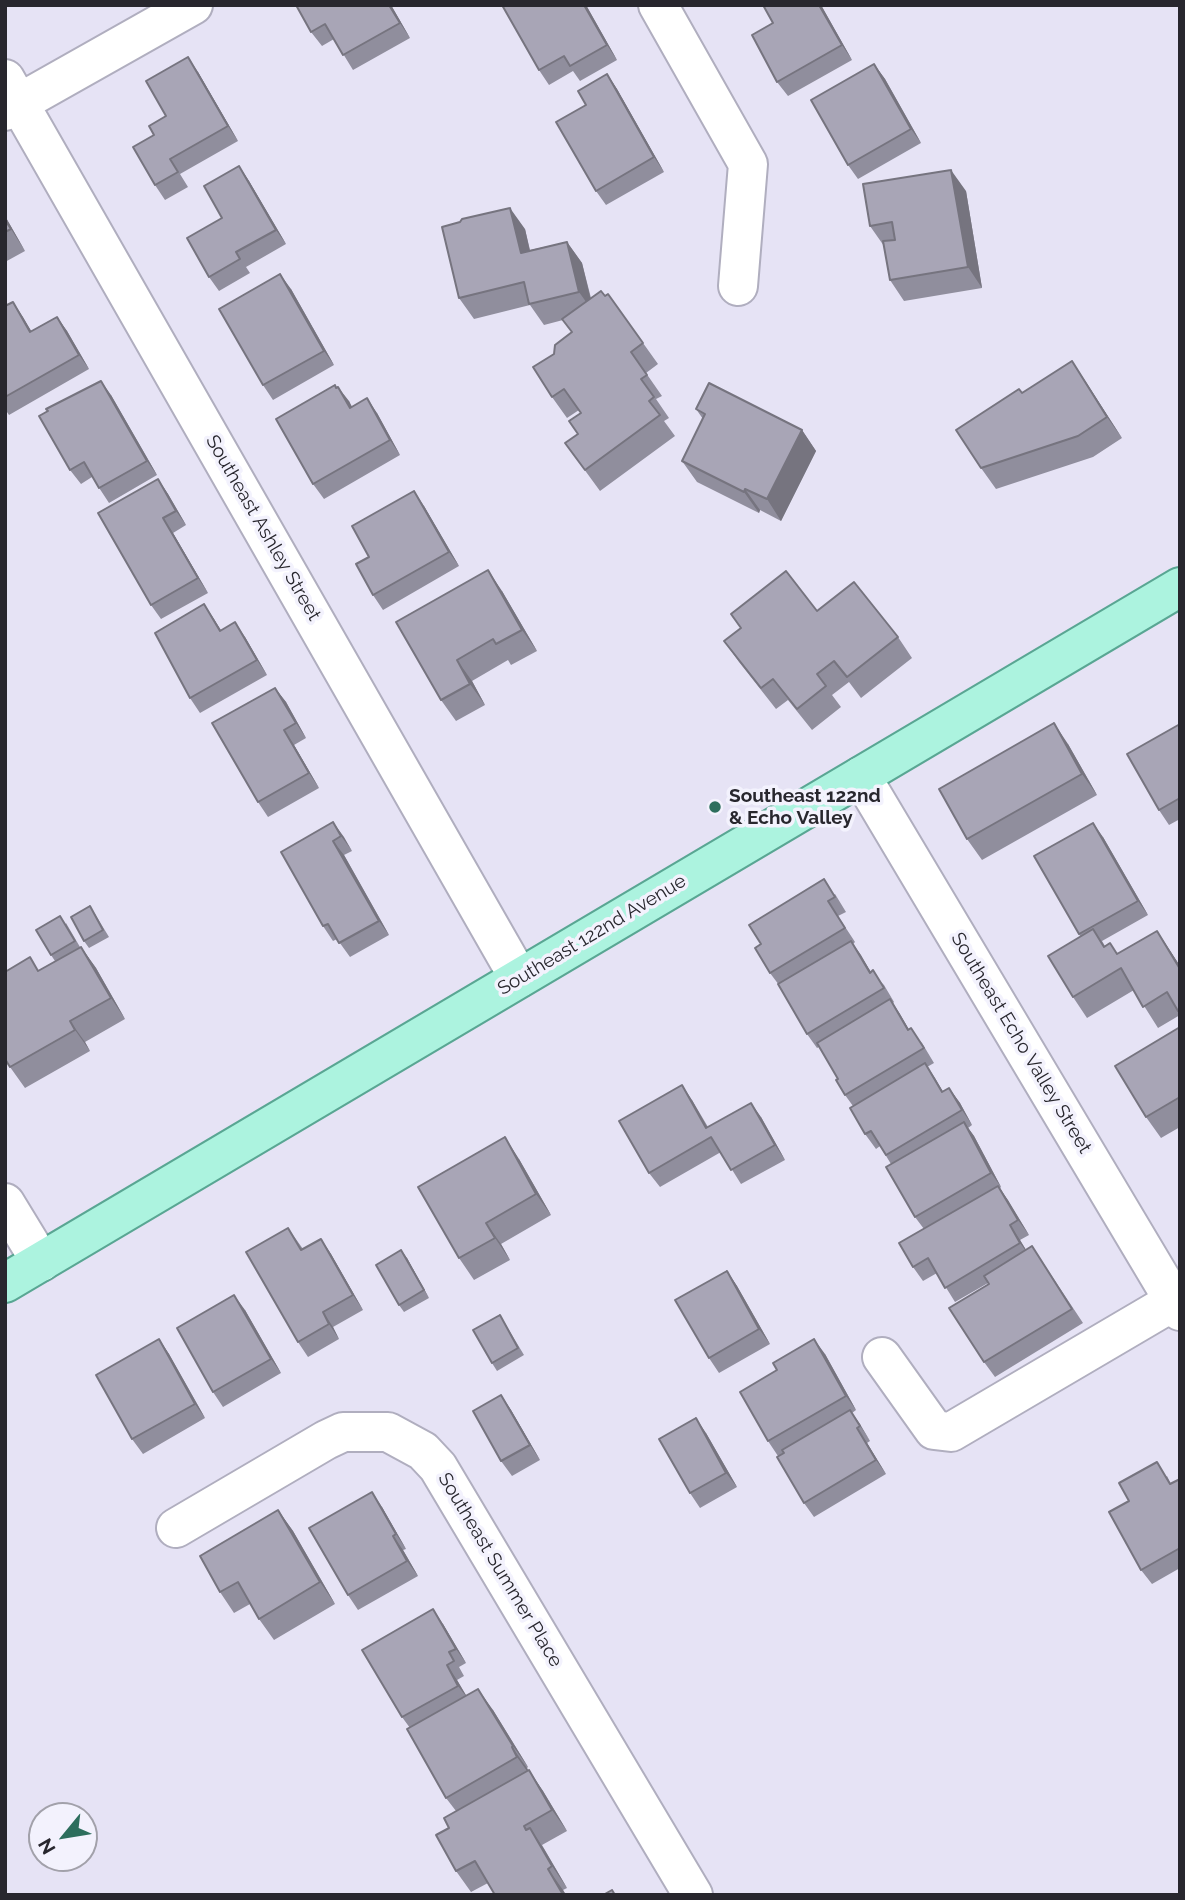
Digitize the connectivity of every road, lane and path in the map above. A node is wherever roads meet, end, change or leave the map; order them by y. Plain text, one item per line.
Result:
1 (193, 5) edge
2 (658, 5) edge
3 (10, 98) edge
4 (738, 286) dead end
5 (1180, 587) edge
6 (861, 776) junction
7 (519, 978) junction
8 (5, 1203) edge
9 (1166, 1258) edge
10 (41, 1262) junction
11 (5, 1283) edge
12 (1177, 1306) edge
13 (882, 1357) dead end
14 (176, 1528) dead end
15 (694, 1895) edge

1 - 3 street
2 - 4 street
3 - 7 street, Southeast Ashley Street
5 - 6 main road, Southeast 122nd Avenue
6 - 7 main road, Southeast 122nd Avenue
6 - 9 street, Southeast Echo Valley Street
7 - 10 main road, Southeast 122nd Avenue
8 - 10 street
9 - 12 street, Southeast Echo Valley Street
10 - 11 main road, Southeast 122nd Avenue
12 - 13 street
14 - 15 street, Southeast Summer Place

